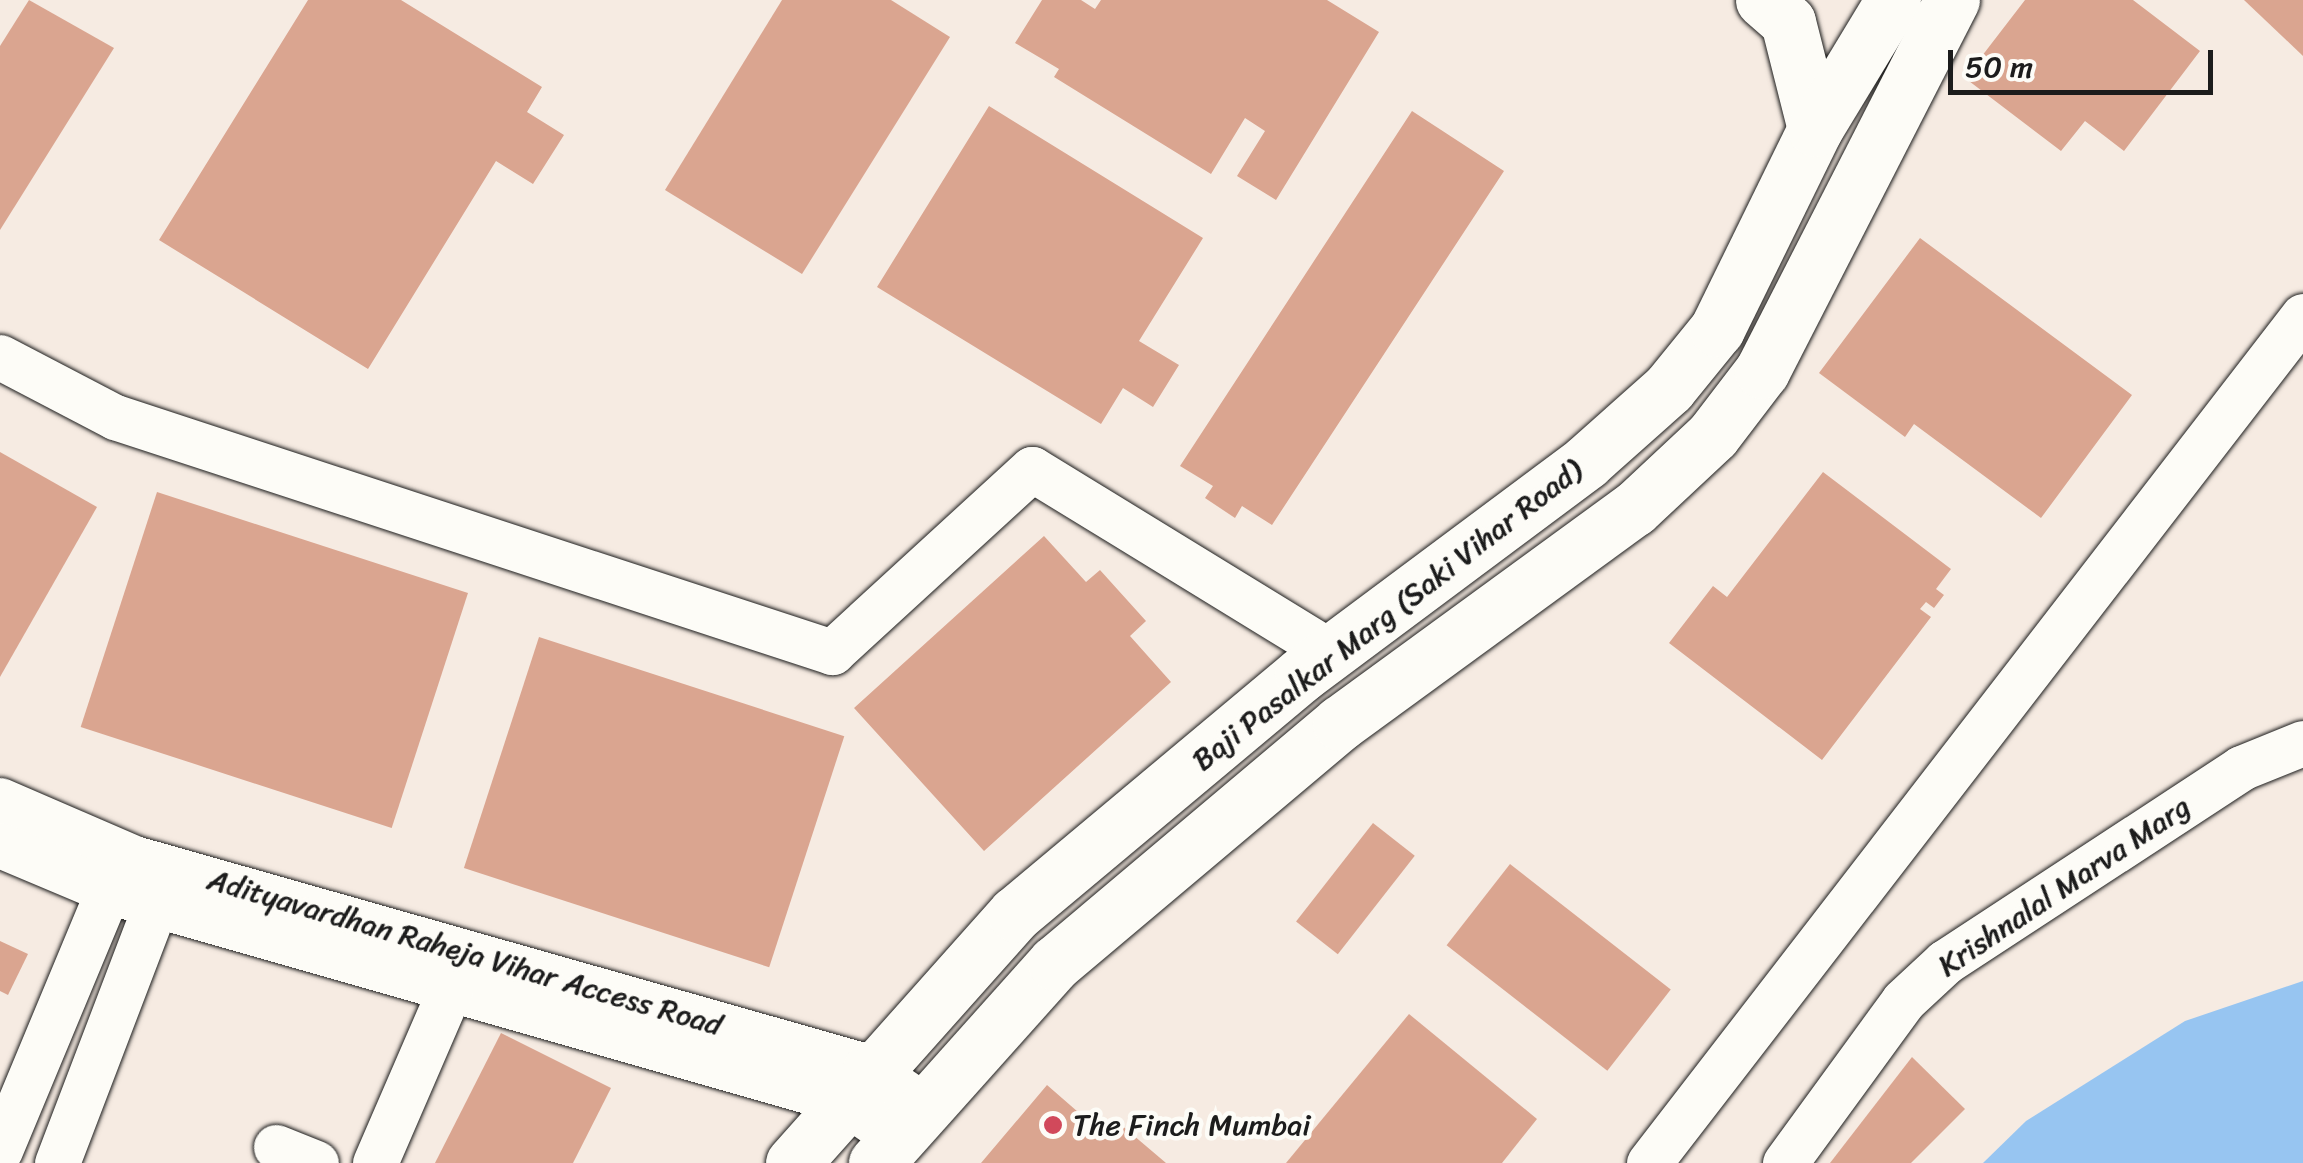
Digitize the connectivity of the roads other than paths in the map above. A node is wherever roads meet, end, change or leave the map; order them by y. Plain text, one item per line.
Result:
1 (1763, 0) edge
2 (1922, 5) edge
3 (1815, 129) junction
4 (2303, 316) edge
5 (0, 357) edge
6 (1317, 663) junction
7 (1340, 722) junction
8 (2303, 743) edge
9 (0, 800) edge
10 (0, 845) edge
11 (117, 872) junction
12 (163, 886) junction
13 (434, 974) junction
14 (860, 1088) junction
15 (900, 1136) edge
16 (0, 1150) edge
17 (57, 1163) edge
18 (375, 1163) edge
19 (792, 1163) edge
20 (1649, 1163) edge
21 (1785, 1163) edge

1 - 3 main road
2 - 3 main road, Baji Pasalkar Marg (Saki Vihar Road)
2 - 7 main road, Baji Pasalkar Marg (Saki Vihar Road)
3 - 6 main road, Baji Pasalkar Marg (Saki Vihar Road)
4 - 20 street
5 - 6 street
6 - 7 main road
6 - 14 main road, Baji Pasalkar Marg (Saki Vihar Road)
7 - 15 main road, Baji Pasalkar Marg (Saki Vihar Road)
8 - 21 street, Krishnalal Marva Marg
9 - 11 street, Adityavardhan Raheja Vihar Access Road
10 - 11 street, Adityavardhan Raheja Vihar Access Road
11 - 12 street, Adityavardhan Raheja Vihar Access Road
11 - 16 street
12 - 13 street, Adityavardhan Raheja Vihar Access Road
12 - 17 street
13 - 14 street, Adityavardhan Raheja Vihar Access Road
13 - 18 street
14 - 15 street, Adityavardhan Raheja Vihar Access Road
14 - 19 main road, Baji Pasalkar Marg (Saki Vihar Road)

